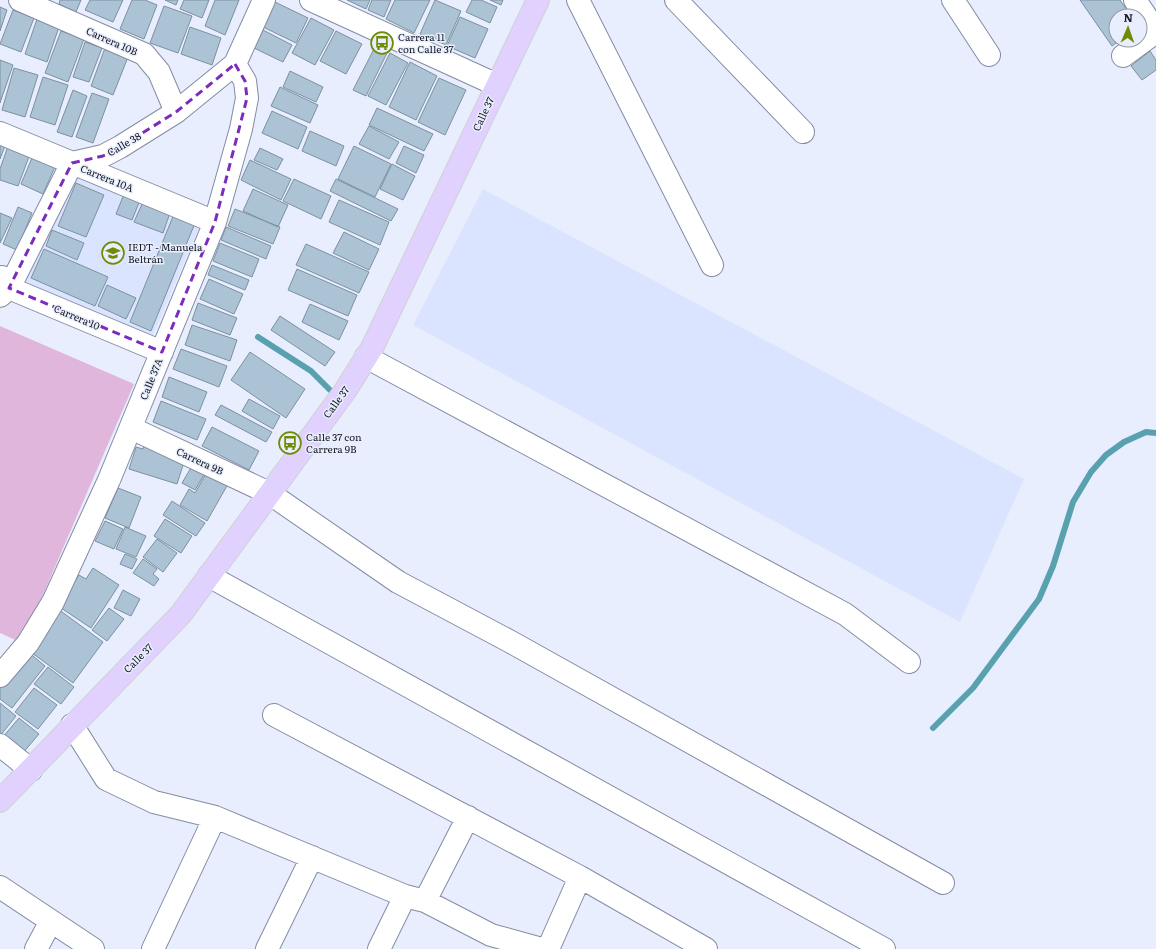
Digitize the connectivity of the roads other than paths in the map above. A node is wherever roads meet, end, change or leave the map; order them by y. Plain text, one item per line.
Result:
1 (20, 0) edge
2 (264, 0) edge
3 (311, 0) edge
4 (538, 0) edge
5 (578, 0) edge
6 (676, 0) edge
7 (953, 0) edge
8 (1134, 0) edge
9 (1156, 31) edge
10 (989, 55) dead end
11 (1123, 56) dead end
12 (235, 64) junction
13 (497, 85) junction
14 (176, 112) junction
15 (803, 132) dead end
16 (0, 133) edge
17 (72, 163) junction
18 (215, 222) junction
19 (712, 265) dead end
20 (3, 286) edge
21 (162, 352) junction
22 (366, 357) junction
23 (131, 428) junction
24 (269, 493) junction
25 (209, 576) junction
26 (909, 662) dead end
27 (0, 676) edge
28 (274, 715) dead end
29 (72, 725) junction
30 (0, 745) edge
31 (31, 770) junction
32 (0, 801) edge
33 (216, 817) junction
34 (468, 817) junction
35 (312, 857) junction
36 (580, 877) junction
37 (943, 883) dead end
38 (0, 887) edge
39 (405, 896) junction
40 (425, 901) junction
41 (51, 921) junction
42 (488, 942) edge
43 (698, 947) edge
44 (36, 949) edge
45 (93, 949) edge
46 (153, 949) edge
47 (267, 949) edge
48 (379, 949) edge
49 (542, 949) edge
50 (548, 949) edge
51 (884, 949) edge

1 - 14 street, Carrera 10B
2 - 12 street, Calle 38
3 - 13 street
4 - 13 main road, Calle 37
5 - 19 street
6 - 15 street
7 - 10 street
8 - 9 street
9 - 11 street
12 - 14 street, Calle 38
12 - 18 street, Calle 37A
13 - 22 main road, Calle 37
14 - 17 street, Calle 38
16 - 17 street, Carrera 10A
17 - 18 street, Carrera 10A
17 - 20 street
18 - 21 street, Calle 37A
20 - 21 street, Carrera 10
21 - 23 street, Calle 37A
22 - 24 main road, Calle 37
22 - 26 street
23 - 24 street, Carrera 9B
23 - 27 street, Calle 37A
24 - 25 main road, Calle 37
24 - 37 street, Carrera 9B
25 - 29 main road, Calle 37
25 - 51 street
28 - 34 street
29 - 31 main road, Calle 37
29 - 33 street
30 - 31 street
31 - 32 main road, Calle 37
33 - 35 street
33 - 46 street
34 - 36 street
34 - 40 street
35 - 39 street
35 - 47 street
36 - 43 street
36 - 50 street
38 - 41 street
39 - 40 street
39 - 48 street
40 - 42 street
41 - 44 street
41 - 45 street
42 - 49 street

